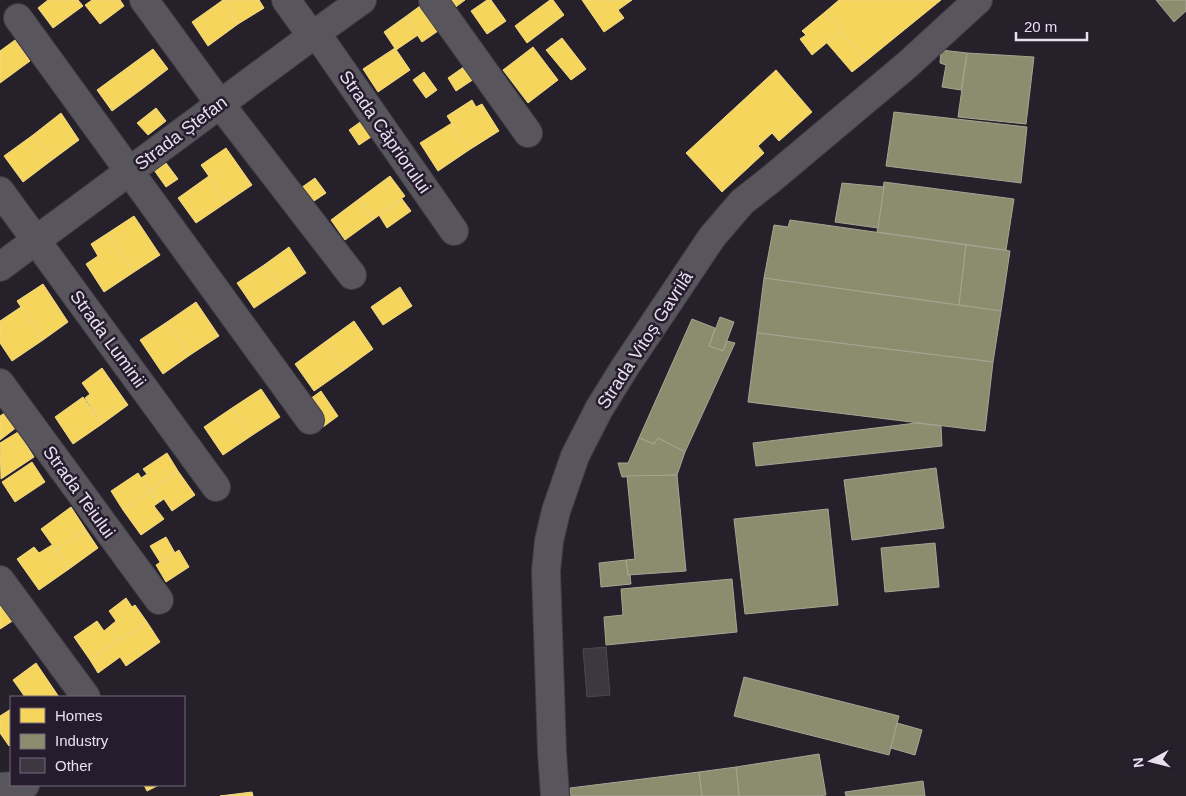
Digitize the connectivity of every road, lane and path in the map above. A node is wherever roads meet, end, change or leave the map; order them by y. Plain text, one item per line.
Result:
1 (144, 0) edge
2 (286, 0) edge
3 (362, 0) edge
4 (433, 0) edge
5 (978, 0) edge
6 (18, 18) dead end
7 (314, 35) junction
8 (220, 104) junction
9 (528, 133) dead end
10 (129, 171) junction
11 (0, 191) edge
12 (454, 231) dead end
13 (36, 240) junction
14 (0, 267) edge
15 (352, 275) dead end
16 (0, 384) edge
17 (310, 420) dead end
18 (216, 487) dead end
19 (0, 580) edge
20 (159, 600) dead end
21 (85, 696) edge
22 (555, 796) edge

1 - 8 street
2 - 7 street, Strada Căpriorului
3 - 7 street, Strada Ștefan
4 - 9 street
5 - 22 street, Strada Vitoș Gavrilă
6 - 10 street
7 - 8 street, Strada Ștefan
7 - 12 street, Strada Căpriorului
8 - 10 street, Strada Ștefan
8 - 15 street
10 - 13 street, Strada Ștefan
10 - 17 street
11 - 13 street, Strada Luminii
13 - 14 street, Strada Ștefan
13 - 18 street, Strada Luminii
16 - 20 street, Strada Teiului
19 - 21 street

